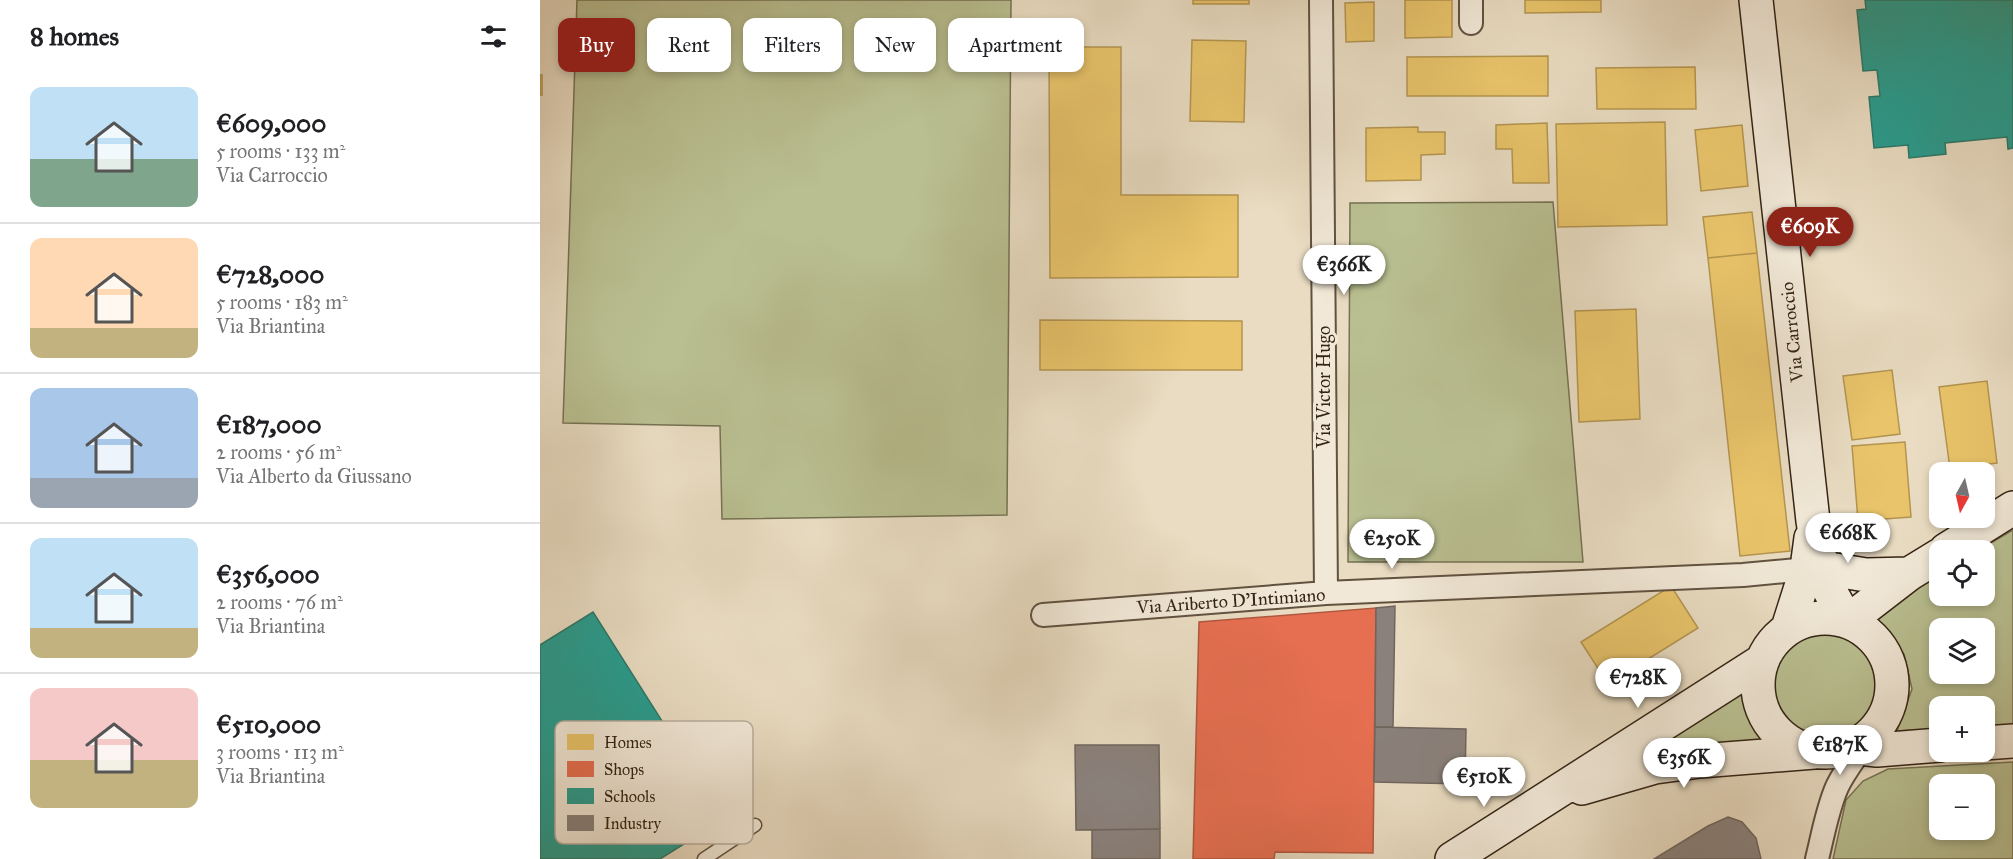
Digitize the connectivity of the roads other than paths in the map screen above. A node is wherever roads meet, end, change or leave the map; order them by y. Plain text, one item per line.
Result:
1 (1321, 0) edge
2 (1471, 0) edge
3 (1756, 0) edge
4 (1471, 23) dead end
5 (2013, 508) edge
6 (1962, 540) edge
7 (1929, 562) edge
8 (1815, 568) junction
9 (1909, 574) junction
10 (1743, 575) junction
11 (1326, 593) junction
12 (1043, 615) dead end
13 (1792, 615) junction
14 (1847, 621) junction
15 (1762, 661) junction
16 (2013, 741) edge
17 (1995, 742) edge
18 (1851, 745) junction
19 (1929, 746) edge
20 (1543, 801) junction
21 (726, 844) edge
22 (704, 859) edge
23 (1452, 859) edge
24 (1817, 859) edge

1 - 11 street, Via Victor Hugo
2 - 4 street
3 - 8 main road, Via Carroccio
5 - 6 main road
7 - 9 main road
8 - 9 main road
8 - 10 street, Via Ariberto D'Intimiano
8 - 13 main road
8 - 14 main road, Via Carroccio
9 - 14 main road
10 - 11 street, Via Ariberto D'Intimiano
10 - 13 street, Via Ariberto D'Intimiano
11 - 12 street, Via Ariberto D'Intimiano
13 - 14 main road
13 - 15 main road
14 - 18 main road
15 - 18 main road
15 - 20 main road
16 - 17 main road
18 - 19 main road
18 - 20 main road
18 - 24 street
20 - 23 main road
21 - 22 lane

